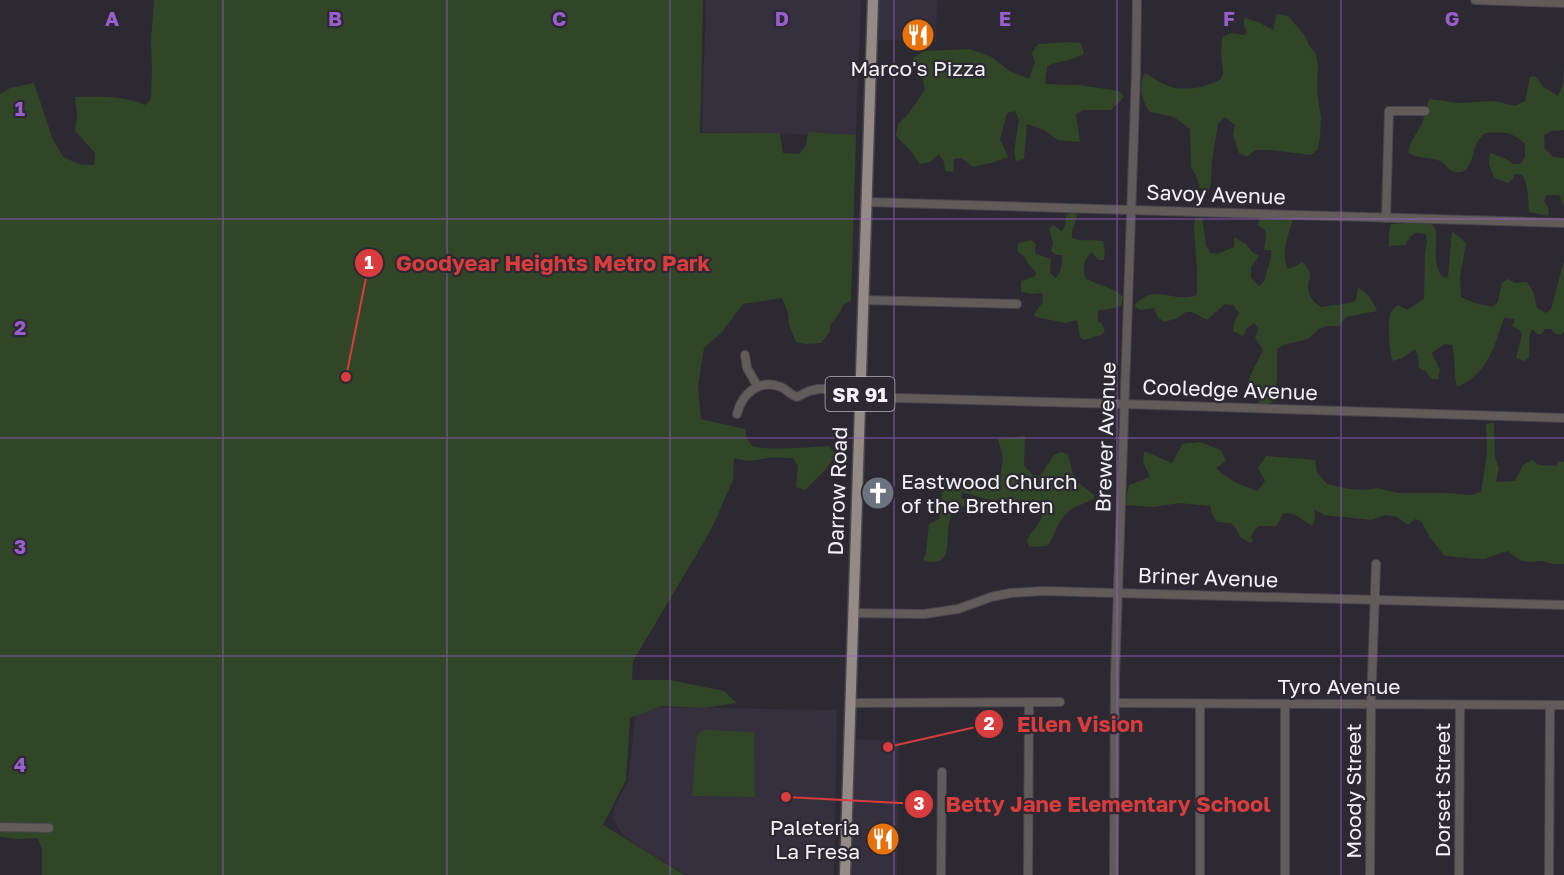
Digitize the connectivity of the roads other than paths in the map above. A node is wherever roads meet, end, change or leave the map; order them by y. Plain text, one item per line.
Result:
1 (873, 0) edge
2 (1137, 0) edge
3 (1475, 0) edge
4 (1564, 3) edge
5 (1425, 111) dead end
6 (866, 202) junction
7 (1130, 209) junction
8 (1386, 218) junction
9 (1564, 223) edge
10 (863, 300) junction
11 (1017, 304) dead end
12 (745, 355) dead end
13 (758, 387) junction
14 (860, 397) junction
15 (1124, 404) junction
16 (737, 414) dead end
17 (1564, 418) edge
18 (1376, 564) dead end
19 (1118, 592) junction
20 (1374, 600) junction
21 (1564, 605) edge
22 (853, 613) junction
23 (1029, 702) junction
24 (1060, 702) dead end
25 (850, 703) junction
26 (1115, 703) junction
27 (1200, 704) junction
28 (1285, 704) junction
29 (1371, 704) junction
30 (1460, 705) junction
31 (1550, 705) junction
32 (1564, 705) edge
33 (942, 772) dead end
34 (0, 826) edge
35 (49, 828) dead end
36 (845, 875) edge
37 (941, 875) edge
38 (1028, 875) edge
39 (1114, 875) edge
40 (1200, 875) edge
41 (1285, 875) edge
42 (1370, 875) edge
43 (1460, 875) edge
44 (1549, 875) edge

1 - 6 main road, Darrow Road / SR 91
2 - 7 street, Brewer Avenue
3 - 4 street
5 - 8 street
6 - 7 street, Savoy Avenue
6 - 10 main road, Darrow Road / SR 91
7 - 8 street, Savoy Avenue
7 - 15 street, Brewer Avenue
8 - 9 street, Savoy Avenue
10 - 11 street
10 - 14 main road, Darrow Road / SR 91
12 - 13 street
13 - 14 street, Cooledge Avenue
13 - 16 street
14 - 15 street, Cooledge Avenue
14 - 22 main road, Darrow Road / SR 91
15 - 17 street, Cooledge Avenue
15 - 19 street, Brewer Avenue
18 - 20 street, Moody Street
19 - 20 street, Briner Avenue
19 - 22 street, Briner Avenue
19 - 26 street, Brewer Avenue
20 - 21 street, Briner Avenue
20 - 29 street, Moody Street
22 - 25 main road, Darrow Road / SR 91
23 - 24 street
23 - 25 street
23 - 38 street
25 - 36 main road, Darrow Road / SR 91
26 - 27 street, Tyro Avenue
26 - 39 street, Brewer Avenue
27 - 28 street, Tyro Avenue
27 - 40 street
28 - 29 street, Tyro Avenue
28 - 41 street
29 - 30 street, Tyro Avenue
29 - 42 street, Moody Street
30 - 31 street, Tyro Avenue
30 - 43 street, Dorset Street
31 - 32 street, Tyro Avenue
31 - 44 street
33 - 37 street
34 - 35 street

